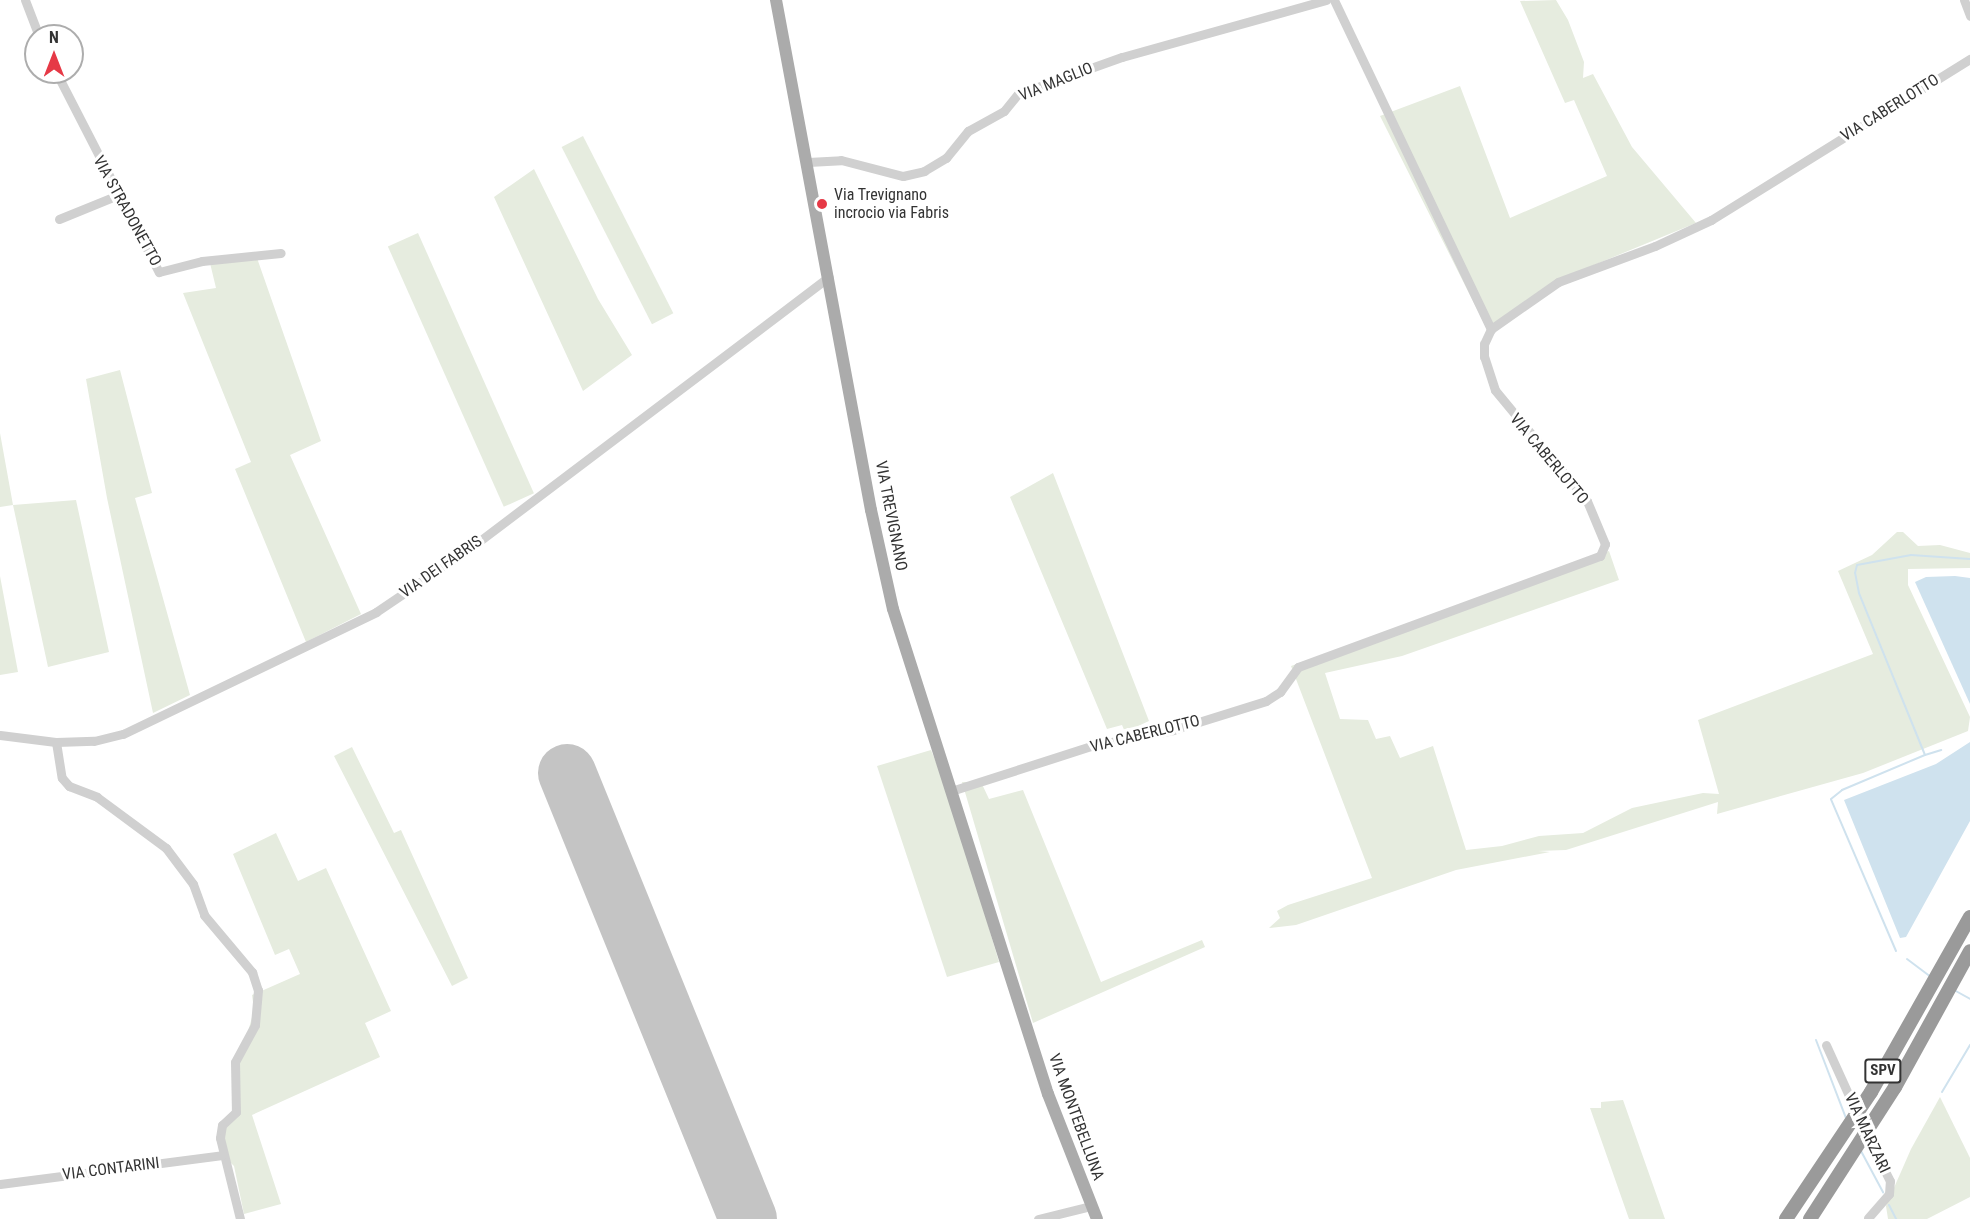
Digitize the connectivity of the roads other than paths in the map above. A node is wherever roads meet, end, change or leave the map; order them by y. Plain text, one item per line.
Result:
1 (25, 0) edge
2 (776, 0) edge
3 (1326, 0) edge
4 (1334, 0) edge
5 (1964, 0) edge
6 (1970, 16) edge
7 (34, 24) edge
8 (1970, 59) edge
9 (62, 84) edge
10 (808, 162) junction
11 (118, 195) junction
12 (59, 219) dead end
13 (281, 254) dead end
14 (829, 277) junction
15 (1491, 329) junction
16 (0, 735) edge
17 (56, 742) junction
18 (951, 791) junction
19 (1970, 917) edge
20 (1970, 951) edge
21 (1027, 1026) joint
22 (1826, 1045) dead end
23 (222, 1155) junction
24 (0, 1184) edge
25 (1091, 1206) junction
26 (1868, 1218) edge
27 (240, 1219) edge
28 (1038, 1219) edge
29 (1098, 1219) edge
30 (1786, 1219) edge
31 (1810, 1219) edge

1 - 7 street
2 - 10 main road, VIA TREVIGNANO
3 - 10 street, VIA MAGLIO
4 - 15 street
5 - 6 street
8 - 15 street, VIA CABERLOTTO
9 - 11 street, VIA STRADONETTO
10 - 14 main road, VIA TREVIGNANO
11 - 12 street
11 - 13 street, VIA STRADONETTO
14 - 17 street, VIA DEI FABRIS
14 - 18 main road, VIA TREVIGNANO
15 - 18 street, VIA CABERLOTTO
16 - 17 street, VIA DEI FABRIS
17 - 23 street
18 - 21 main road, VIA TREVIGNANO
19 - 30 highway, SPV
20 - 31 highway, SPV
21 - 25 main road, VIA MONTEBELLUNA
22 - 26 street, VIA MARZARI, bridge
23 - 24 street, VIA CONTARINI
23 - 27 street
25 - 28 street
25 - 29 main road, VIA MONTEBELLUNA

